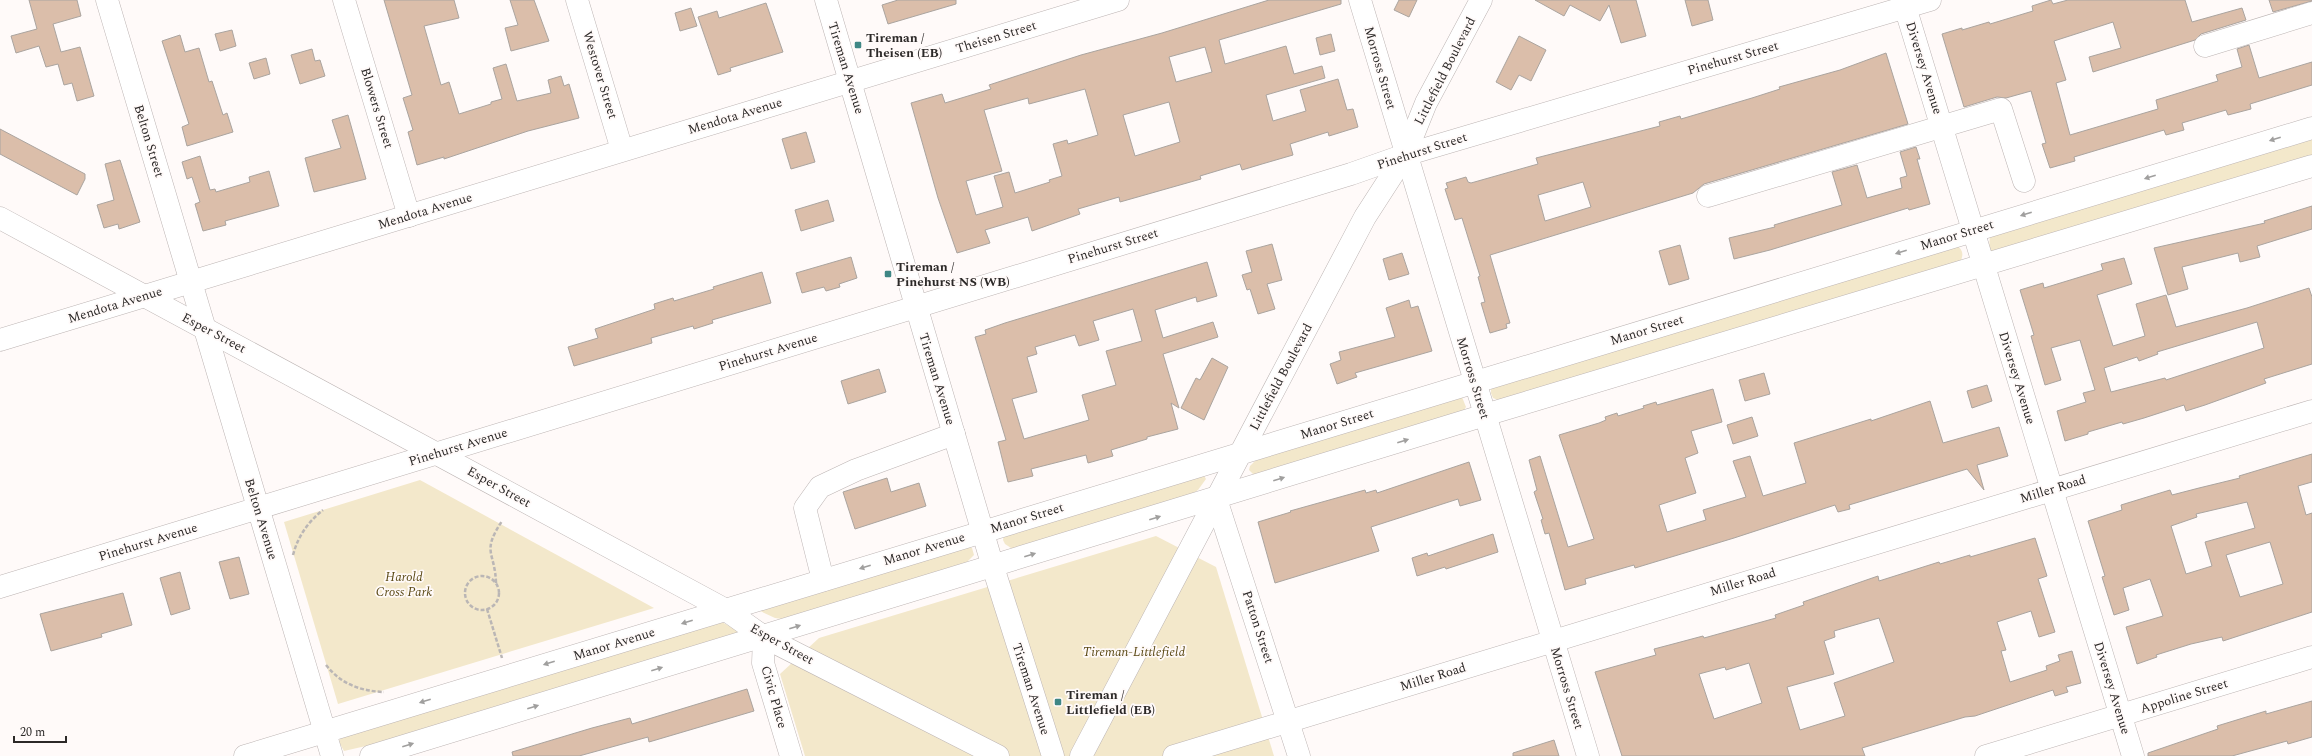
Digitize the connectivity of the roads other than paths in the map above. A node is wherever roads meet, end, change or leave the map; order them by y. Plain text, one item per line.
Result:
1 (107, 0) edge
2 (344, 0) edge
3 (578, 0) edge
4 (826, 0) edge
5 (1118, 0) edge
6 (1360, 0) edge
7 (1481, 0) edge
8 (1930, 0) edge
9 (1095, 3) edge
10 (1904, 4) edge
11 (2312, 13) edge
12 (2205, 46) dead end
13 (851, 81) junction
14 (1942, 127) junction
15 (2312, 128) edge
16 (622, 150) junction
17 (1405, 154) junction
18 (2312, 166) edge
19 (2024, 181) dead end
20 (1708, 196) dead end
21 (409, 216) junction
22 (0, 218) edge
23 (1973, 230) junction
24 (1983, 266) junction
25 (191, 282) junction
26 (146, 296) junction
27 (916, 306) junction
28 (204, 327) junction
29 (0, 340) edge
30 (1475, 382) junction
31 (2312, 411) edge
32 (1485, 415) junction
33 (954, 434) junction
34 (438, 453) junction
35 (1241, 453) junction
36 (2051, 490) junction
37 (1216, 499) junction
38 (258, 508) junction
39 (983, 531) junction
40 (993, 567) junction
41 (823, 580) junction
42 (0, 587) edge
43 (726, 610) junction
44 (764, 637) junction
45 (1552, 640) junction
46 (2312, 657) edge
47 (2121, 716) junction
48 (1289, 721) junction
49 (325, 732) junction
50 (245, 756) edge
51 (332, 756) edge
52 (371, 756) edge
53 (791, 756) edge
54 (998, 756) edge
55 (1052, 756) edge
56 (1081, 756) edge
57 (1174, 756) edge
58 (1299, 756) edge
59 (1588, 756) edge
60 (1986, 756) edge
61 (2133, 756) edge

1 - 25 street, Belton Street
2 - 21 street, Blowers Street
3 - 16 street, Westover Street
4 - 13 street, Tireman Avenue
5 - 9 street, Theisen Street
6 - 17 street, Morross Street
7 - 17 street, Littlefield Boulevard
8 - 10 street, Pinehurst Street
9 - 13 street, Theisen Street
10 - 14 street, Diversey Avenue
10 - 17 street, Pinehurst Street
11 - 12 street
13 - 16 street, Mendota Avenue
13 - 27 street, Tireman Avenue
14 - 19 street
14 - 20 street
14 - 23 street, Diversey Avenue
15 -> 23 street, Manor Street
16 - 21 street, Mendota Avenue
17 - 27 street, Pinehurst Street
17 - 30 street, Morross Street
17 - 35 street, Littlefield Boulevard
18 - 24 street
21 - 25 street, Mendota Avenue
22 - 26 street, Esper Street
23 - 24 street, Diversey Avenue
23 -> 30 street, Manor Street
24 - 32 street
24 - 36 street, Diversey Avenue
25 - 26 street, Mendota Avenue
25 - 28 street, Belton Avenue
26 - 28 street, Esper Street
26 - 29 street, Mendota Avenue
27 - 33 street, Tireman Avenue
27 - 34 street, Pinehurst Avenue
28 - 34 street, Esper Street
28 - 38 street, Belton Avenue
30 - 32 street, Morross Street
30 - 35 street, Manor Street
31 - 36 street, Miller Road
37 -> 32 street
32 - 45 street, Morross Street
33 - 39 street, Tireman Avenue
33 - 41 street
34 - 38 street, Pinehurst Avenue
34 - 43 street, Esper Street
35 - 37 street, Littlefield Boulevard
35 - 39 street, Manor Street
36 - 45 street, Miller Road
36 - 47 street, Diversey Avenue
40 -> 37 street
37 - 48 street, Patton Street
37 - 56 street, Littlefield Boulevard
38 - 42 street, Pinehurst Avenue
38 - 49 street, Belton Avenue
39 - 40 street, Tireman Avenue
39 -> 41 street, Manor Avenue
44 -> 40 street
40 - 55 street, Tireman Avenue
41 - 43 street, Manor Avenue
43 - 44 street, Esper Street
43 -> 49 street, Manor Avenue
52 -> 44 street
44 - 53 street, Civic Place
44 - 54 street, Esper Street
45 - 48 street, Miller Road
45 - 59 street, Morross Street
46 - 47 street, Appoline Street
47 - 60 street, Appoline Street
47 - 61 street, Diversey Avenue
48 - 57 street, Miller Road
48 - 58 street, Patton Street
49 - 50 street, Manor Avenue
49 - 51 street, Belton Avenue

